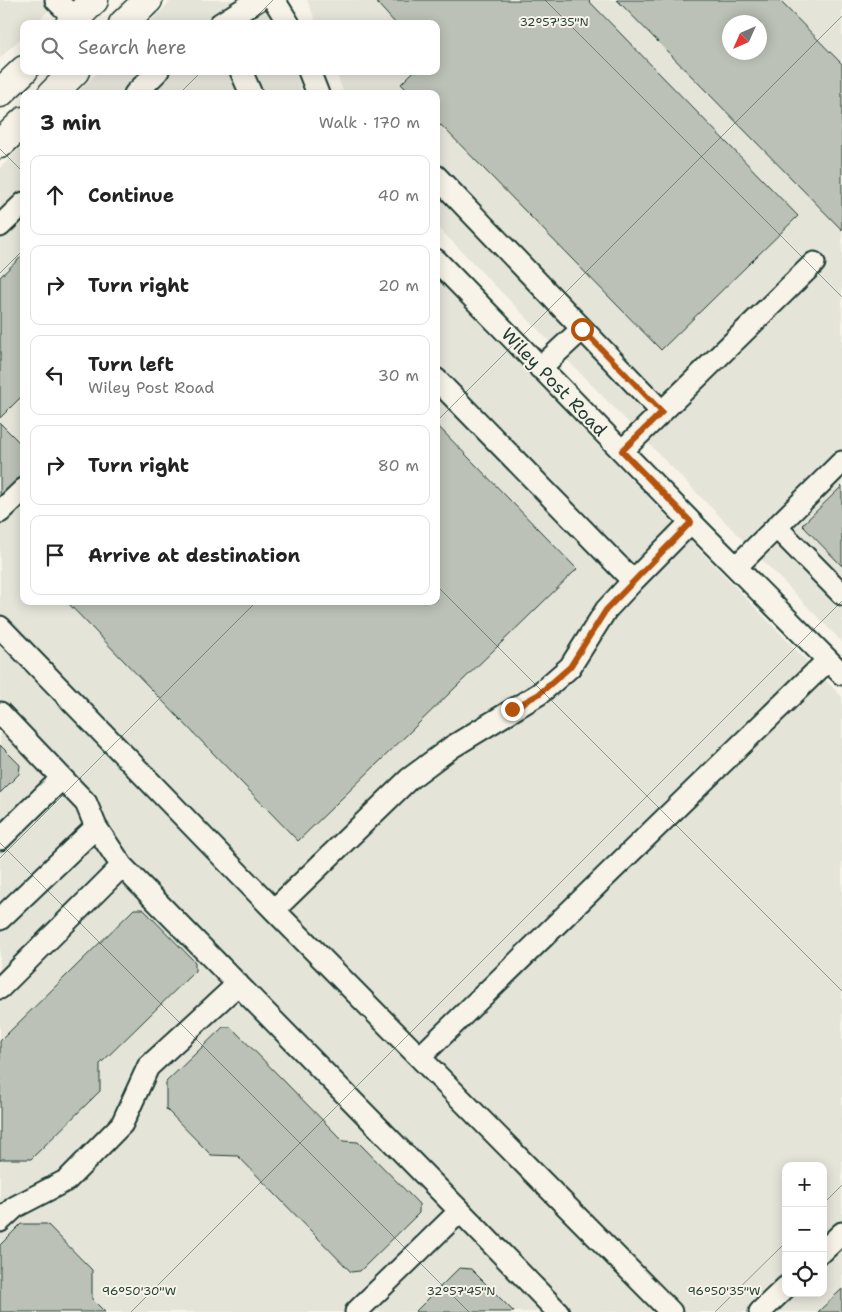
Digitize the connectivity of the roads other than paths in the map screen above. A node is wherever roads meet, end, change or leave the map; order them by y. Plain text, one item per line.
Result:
1 (56, 0) edge
2 (94, 0) edge
3 (148, 0) edge
4 (258, 0) edge
5 (274, 0) edge
6 (71, 20) edge
7 (73, 20) edge
8 (128, 20) edge
9 (225, 20) edge
10 (286, 20) edge
11 (20, 74) edge
12 (71, 75) edge
13 (154, 75) edge
14 (243, 75) edge
15 (311, 75) edge
16 (56, 90) edge
17 (139, 90) edge
18 (249, 90) edge
19 (316, 90) edge
20 (0, 93) edge
21 (20, 125) edge
22 (0, 144) edge
23 (440, 180) edge
24 (20, 207) edge
25 (0, 226) edge
26 (814, 263) dead end
27 (440, 264) edge
28 (582, 329) junction
29 (540, 368) junction
30 (440, 383) edge
31 (662, 412) junction
32 (622, 451) junction
33 (842, 462) edge
34 (20, 493) edge
35 (0, 512) edge
36 (691, 522) junction
37 (776, 527) junction
38 (736, 567) junction
39 (633, 581) junction
40 (842, 594) edge
41 (0, 627) edge
42 (835, 667) edge
43 (0, 713) edge
44 (62, 778) junction
45 (96, 827) junction
46 (0, 839) edge
47 (122, 866) junction
48 (274, 910) junction
49 (0, 919) edge
50 (238, 984) junction
51 (0, 988) edge
52 (420, 1057) junction
53 (460, 1211) junction
54 (0, 1221) edge
55 (842, 1233) edge
56 (827, 1247) edge
57 (782, 1292) edge
58 (356, 1312) edge
59 (558, 1312) edge
60 (671, 1312) edge
61 (760, 1312) edge

1 - 6 street
2 - 7 main road
3 - 8 main road
4 - 9 street
5 - 10 street
11 - 20 main road
12 - 16 main road
13 - 17 street
14 - 18 street
15 - 19 street
21 - 22 main road
23 - 28 street
24 - 25 street
26 - 31 street
27 - 29 street, Wiley Post Road
28 - 29 street
28 - 31 street
29 - 32 street, Wiley Post Road
30 - 39 street
31 - 32 street
32 - 36 street, Wiley Post Road
33 - 37 street
34 - 35 street
36 - 38 street, Wiley Post Road
36 - 39 street
37 - 38 street
37 - 40 street
38 - 42 street, Wiley Post Road
39 - 48 street
41 - 48 street
42 - 52 street
43 - 44 street
44 - 45 street
44 - 46 street
45 - 47 street
45 - 49 street
47 - 50 street
47 - 51 street
48 - 52 street
50 - 53 street
50 - 54 street
52 - 60 street
53 - 58 street
53 - 59 street
55 - 56 street
57 - 61 street

